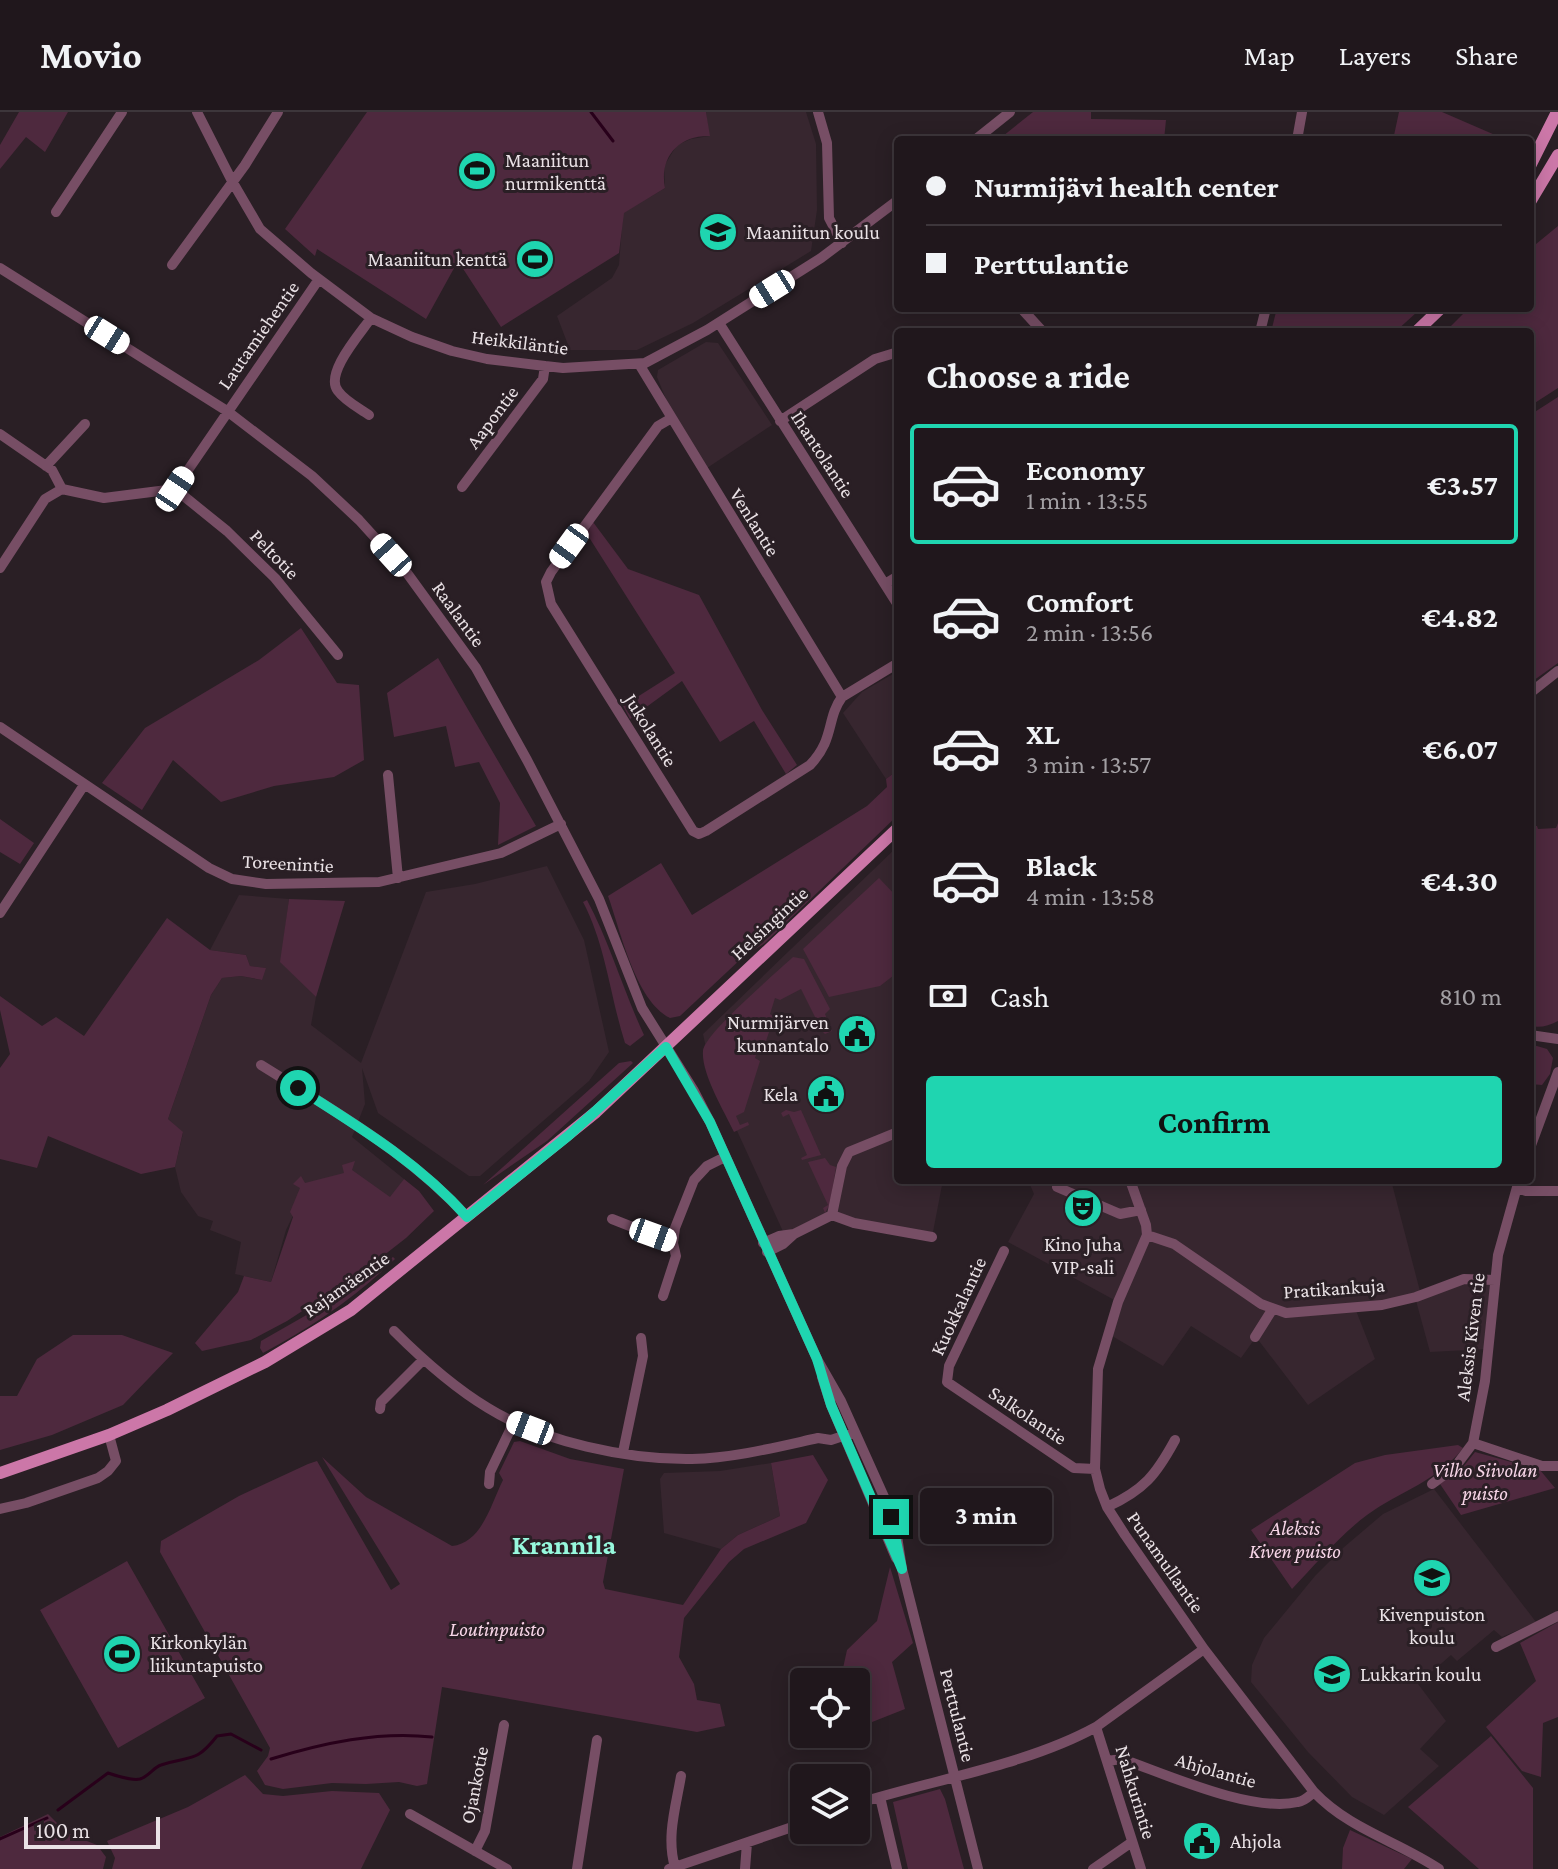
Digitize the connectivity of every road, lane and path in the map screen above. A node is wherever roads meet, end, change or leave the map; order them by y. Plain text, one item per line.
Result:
1 (122, 112) edge
2 (197, 112) edge
3 (278, 112) edge
4 (818, 112) edge
5 (1010, 112) edge
6 (1302, 112) edge
7 (1557, 112) edge
8 (980, 136) edge
9 (1298, 136) edge
10 (1558, 155) edge
11 (1534, 158) edge
12 (232, 181) junction
13 (1534, 195) edge
14 (894, 203) edge
15 (56, 212) dead end
16 (842, 243) junction
17 (172, 265) dead end
18 (0, 268) edge
19 (319, 279) junction
20 (1025, 312) edge
21 (1436, 312) edge
22 (371, 318) junction
23 (719, 323) junction
24 (1039, 328) edge
25 (1418, 328) edge
26 (894, 353) edge
27 (639, 364) junction
28 (545, 366) junction
29 (227, 411) junction
30 (369, 415) dead end
31 (670, 419) junction
32 (780, 421) junction
33 (85, 424) dead end
34 (0, 434) edge
35 (46, 466) junction
36 (462, 487) dead end
37 (62, 489) junction
38 (175, 489) junction
39 (0, 568) edge
40 (894, 578) edge
41 (885, 584) junction
42 (894, 599) edge
43 (338, 655) dead end
44 (894, 665) edge
45 (1558, 671) edge
46 (1534, 690) edge
47 (842, 697) junction
48 (0, 727) edge
49 (388, 775) dead end
50 (84, 785) junction
51 (561, 824) junction
52 (894, 832) edge
53 (398, 878) junction
54 (0, 913) edge
55 (1534, 1036) edge
56 (1558, 1039) edge
57 (666, 1047) junction
58 (261, 1065) dead end
59 (1558, 1072) edge
60 (894, 1134) edge
61 (1534, 1137) edge
62 (725, 1157) junction
63 (1131, 1184) edge
64 (1518, 1184) edge
65 (1057, 1187) dead end
66 (1558, 1191) edge
67 (1141, 1210) junction
68 (832, 1215) junction
69 (467, 1217) junction
70 (612, 1219) dead end
71 (1147, 1235) junction
72 (932, 1237) dead end
73 (673, 1243) junction
74 (765, 1248) junction
75 (1004, 1251) dead end
76 (1495, 1280) junction
77 (663, 1296) dead end
78 (1272, 1310) junction
79 (394, 1331) dead end
80 (1255, 1337) dead end
81 (641, 1338) dead end
82 (423, 1360) junction
83 (946, 1378) joint
84 (380, 1409) dead end
85 (844, 1421) junction
86 (514, 1422) junction
87 (849, 1433) junction
88 (109, 1435) junction
89 (818, 1438) junction
90 (1175, 1440) dead end
91 (1473, 1443) junction
92 (623, 1452) junction
93 (1556, 1466) edge
94 (1095, 1469) junction
95 (0, 1473) edge
96 (1558, 1480) edge
97 (489, 1484) dead end
98 (1432, 1484) dead end
99 (1107, 1507) junction
100 (0, 1509) edge
101 (1558, 1616) edge
102 (1496, 1647) dead end
103 (1204, 1649) junction
104 (504, 1725) dead end
105 (1096, 1727) junction
106 (597, 1740) dead end
107 (1107, 1761) junction
108 (681, 1776) dead end
109 (955, 1777) junction
110 (1314, 1792) junction
111 (880, 1797) junction
112 (870, 1800) edge
113 (410, 1814) dead end
114 (790, 1828) edge
115 (1132, 1842) junction
116 (747, 1843) junction
117 (475, 1851) junction
118 (672, 1868) edge
119 (507, 1869) edge
120 (577, 1869) edge
121 (745, 1869) edge
122 (897, 1869) edge
123 (978, 1869) edge
124 (1093, 1869) edge
125 (1141, 1869) edge
126 (1439, 1869) edge

1 - 15 street
2 - 12 street, Heikkiläntie
3 - 12 street
4 - 16 street
5 - 8 street
6 - 9 street
7 - 11 main road
10 - 13 main road
12 - 17 street
12 - 19 street, Heikkiläntie
14 - 16 street, Heikkiläntie
16 - 23 street, Heikkiläntie
18 - 29 street, Raalantie
19 - 22 street, Heikkiläntie
19 - 29 street, Lautamiehentie
20 - 24 street
21 - 25 main road
22 - 28 street, Heikkiläntie
22 - 30 street
23 - 27 street, Heikkiläntie
23 - 32 street, Ihantolantie
26 - 32 street
27 - 28 street, Heikkiläntie
27 - 31 street, Venlantie
28 - 36 street, Aapontie
29 - 38 street, Lautamiehentie
29 - 51 street, Raalantie
31 - 47 street, Venlantie
31 - 47 street, Jukolantie
32 - 41 street, Ihantolantie
33 - 35 street
34 - 35 street
35 - 37 street
37 - 38 street
37 - 39 street
38 - 43 street, Peltotie
40 - 41 street
41 - 42 street, Ihantolantie
44 - 47 street
45 - 46 street
48 - 50 street, Toreenintie
49 - 53 street
50 - 53 street, Toreenintie
50 - 54 street
51 - 53 street, Toreenintie
51 - 57 street, Raalantie
52 - 57 main road, Helsingintie
55 - 56 street
57 - 62 street, Perttulantie
57 - 69 main road, Rajamäentie
58 - 69 street
59 - 61 street
60 - 68 street
62 - 73 street
62 - 74 street, Perttulantie
63 - 67 street
64 - 66 street
64 - 76 street, Aleksis Kiven tie
65 - 67 street
67 - 71 street
68 - 72 street
68 - 74 street
69 - 88 main road, Rajamäentie
70 - 73 street
71 - 78 street, Pratikankuja
71 - 94 street, Punamullantie
73 - 77 street
74 - 85 street, Perttulantie
75 - 83 street, Kuokkalantie
76 - 78 street, Pratikankuja
76 - 91 street, Aleksis Kiven tie
78 - 80 street
79 - 82 street
81 - 92 street
82 - 84 street
82 - 86 street
83 - 94 street, Salkolantie
85 - 87 street, Perttulantie
85 - 89 street
86 - 92 street
86 - 97 street
87 - 89 street
87 - 109 street, Perttulantie
88 - 95 main road, Rajamäentie
88 - 100 street
89 - 92 street
90 - 99 street
91 - 93 street
91 - 98 street
93 - 96 street
94 - 99 street, Punamullantie
99 - 103 street, Punamullantie
101 - 102 street
103 - 105 street
103 - 110 street, Punamullantie
104 - 117 street, Ojankotie
105 - 107 street, Nahkurintie
105 - 109 street
106 - 120 street
107 - 110 street, Ahjolantie
107 - 115 street, Nahkurintie
108 - 118 street
109 - 111 street
109 - 123 street, Perttulantie
110 - 126 street, Punamullantie
111 - 112 street
111 - 122 street
113 - 117 street
114 - 116 street
115 - 124 street
115 - 125 street, Nahkurintie
116 - 118 street
116 - 121 street
117 - 119 street

